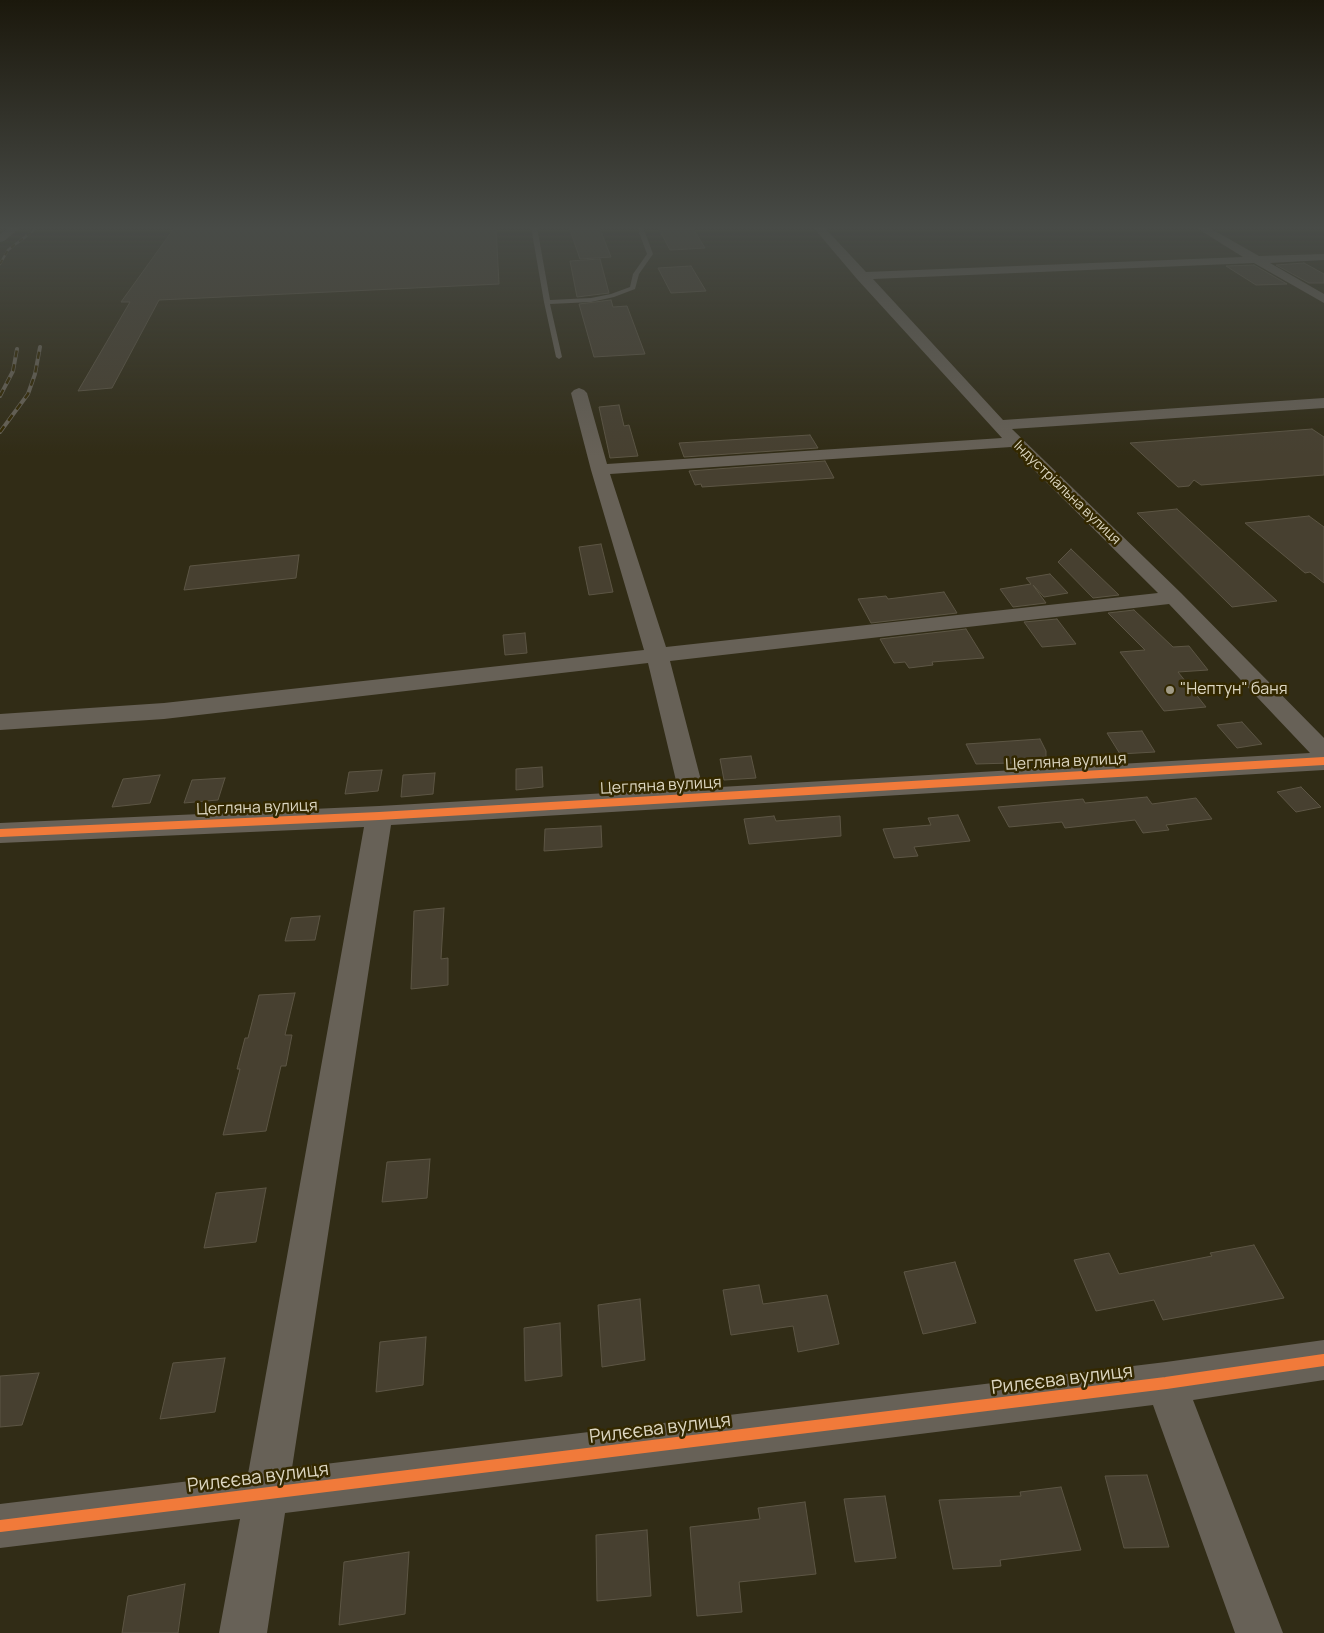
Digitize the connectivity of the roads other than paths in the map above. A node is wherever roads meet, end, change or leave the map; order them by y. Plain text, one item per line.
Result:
1 (547, 303) edge
2 (886, 303) edge
3 (560, 357) dead end
4 (579, 393) dead end
5 (1324, 403) edge
6 (999, 425) junction
7 (1015, 442) junction
8 (600, 470) junction
9 (1174, 597) junction
10 (657, 655) junction
11 (0, 722) edge
12 (1324, 752) edge
13 (1324, 761) edge
14 (693, 798) junction
15 (379, 816) junction
16 (0, 833) edge
17 (1324, 1360) edge
18 (1166, 1384) junction
19 (265, 1493) junction
20 (0, 1526) edge
21 (243, 1633) edge
22 (1259, 1633) edge

1 - 3 lane
2 - 6 street, Індустріальна вулиця
4 - 8 street
5 - 6 street
6 - 7 street, Індустріальна вулиця
7 - 8 street
7 - 9 street, Індустріальна вулиця
8 - 10 street
9 - 10 street
9 - 12 street, Індустріальна вулиця
10 - 11 street
10 - 14 street
13 - 14 street, Цегляна вулиця
14 - 15 street, Цегляна вулиця
15 - 16 street, Цегляна вулиця
15 - 19 street
17 - 18 street, Рилєєва вулиця
18 - 19 street, Рилєєва вулиця
18 - 22 street
19 - 20 street, Рилєєва вулиця
19 - 21 street

